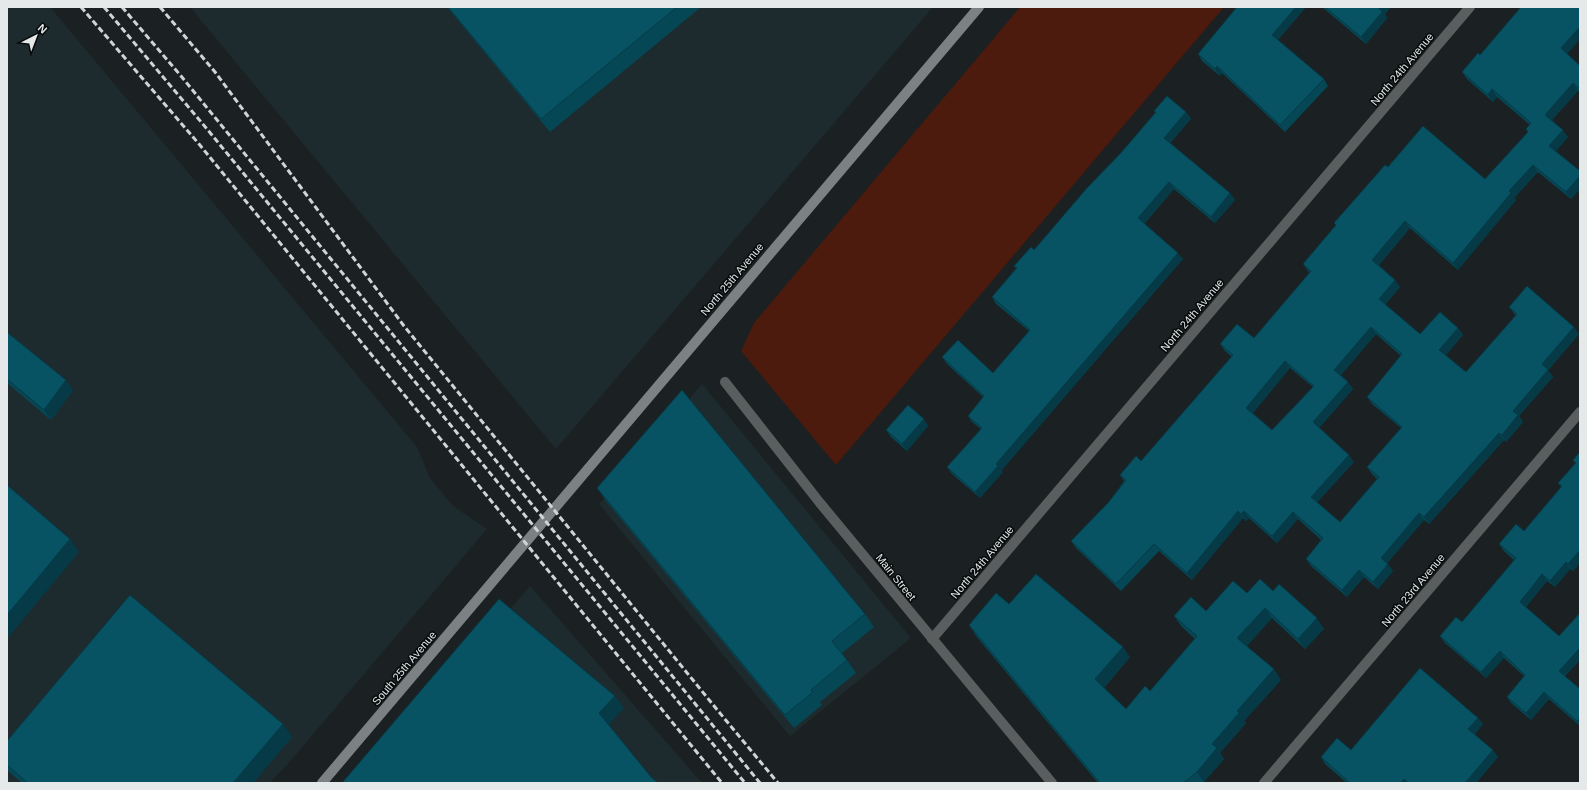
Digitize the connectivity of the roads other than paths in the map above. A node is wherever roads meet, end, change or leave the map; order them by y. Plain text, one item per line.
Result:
1 (979, 7) edge
2 (1470, 7) edge
3 (725, 382) dead end
4 (1580, 412) edge
5 (504, 568) joint
6 (932, 639) junction
7 (322, 783) edge
8 (1052, 783) edge
9 (1264, 783) edge

1 - 5 main road, North 25th Avenue
2 - 6 street, North 24th Avenue
3 - 6 street, Main Street
4 - 9 street, North 23rd Avenue
5 - 7 main road, South 25th Avenue
6 - 8 street, Main Street

